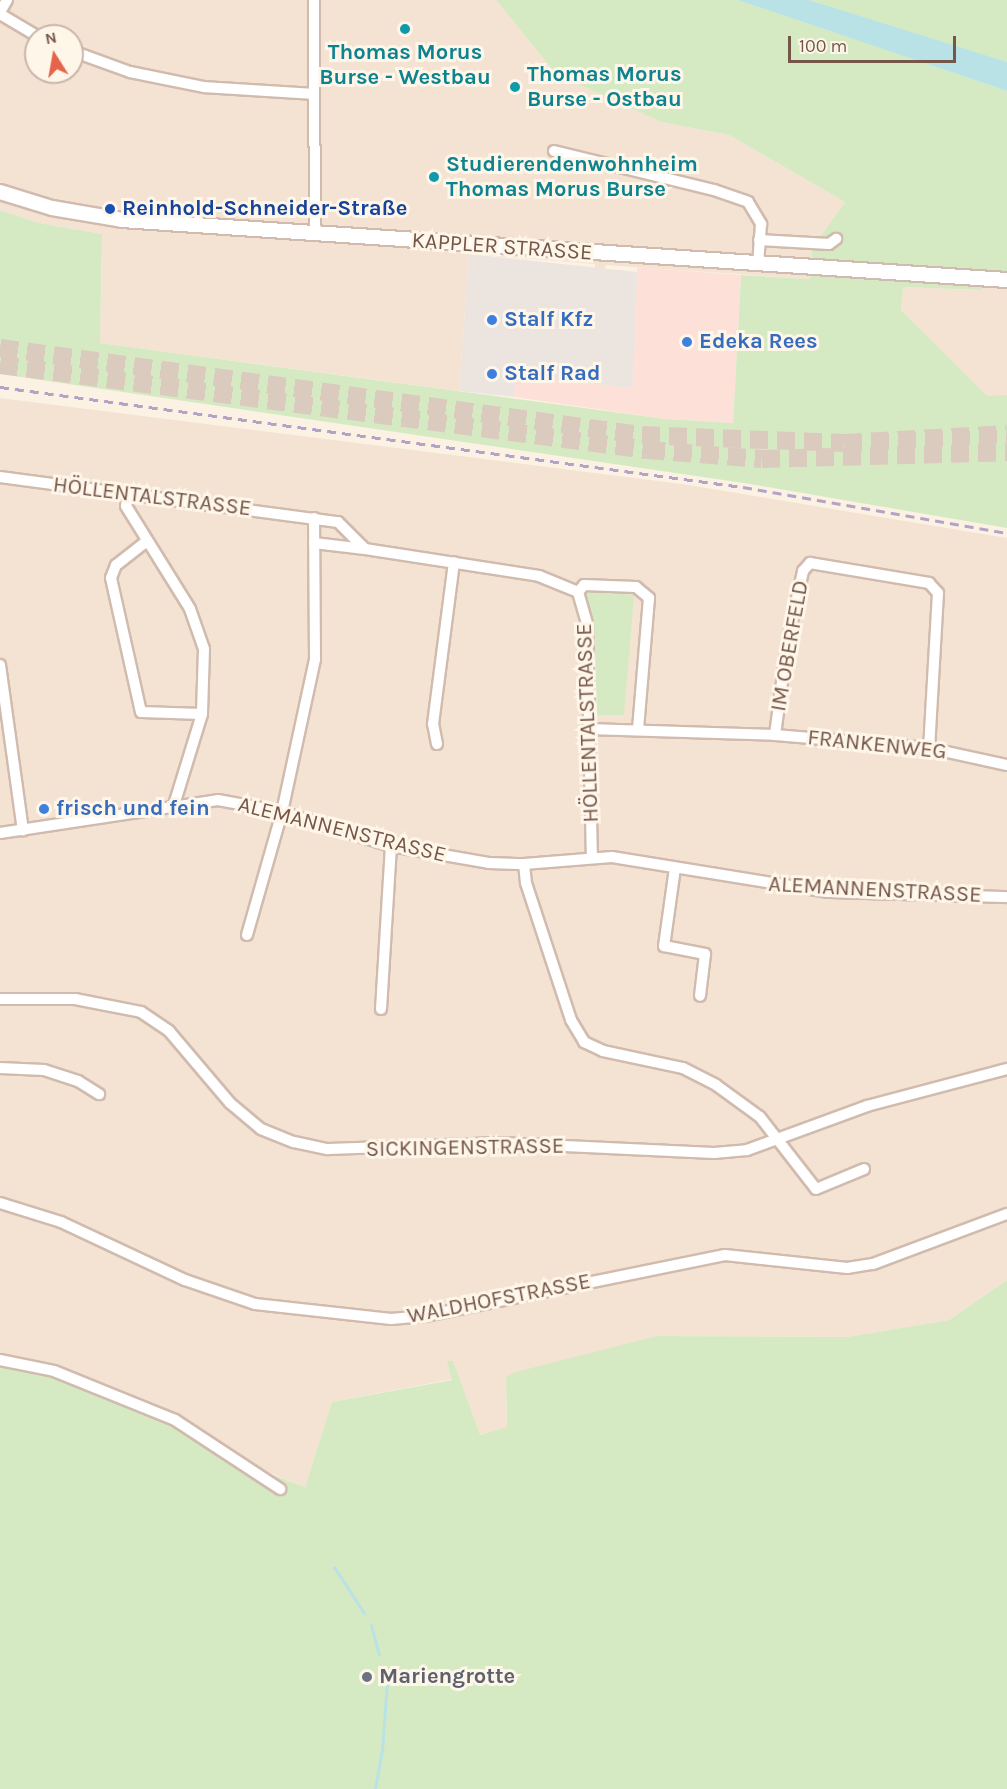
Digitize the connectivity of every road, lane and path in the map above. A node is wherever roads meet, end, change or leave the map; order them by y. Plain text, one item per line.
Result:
1 (7, 0) edge
2 (314, 0) edge
3 (0, 13) edge
4 (24, 28) edge
5 (84, 55) edge
6 (314, 94) junction
7 (555, 151) dead end
8 (0, 192) edge
9 (315, 234) junction
10 (836, 239) dead end
11 (759, 240) junction
12 (758, 265) junction
13 (1007, 280) edge
14 (0, 477) edge
15 (128, 494) junction
16 (314, 518) junction
17 (147, 541) junction
18 (314, 543) junction
19 (365, 549) junction
20 (454, 562) junction
21 (581, 589) junction
22 (0, 665) edge
23 (202, 714) junction
24 (638, 728) junction
25 (588, 729) junction
26 (775, 735) junction
27 (437, 744) dead end
28 (929, 748) junction
29 (1007, 765) edge
30 (174, 805) junction
31 (282, 812) junction
32 (23, 830) junction
33 (0, 833) edge
34 (391, 846) junction
35 (592, 858) junction
36 (524, 864) junction
37 (675, 868) junction
38 (1007, 897) edge
39 (247, 935) dead end
40 (700, 996) dead end
41 (0, 999) edge
42 (381, 1009) dead end
43 (0, 1068) edge
44 (1007, 1069) edge
45 (99, 1094) dead end
46 (777, 1140) junction
47 (864, 1169) dead end
48 (0, 1203) edge
49 (1007, 1214) edge
50 (0, 1360) edge
51 (280, 1489) dead end

1 - 3 street
2 - 6 street
3 - 4 street
5 - 6 street
6 - 9 street
7 - 11 street
8 - 9 street, KAPPLER STRASSE
9 - 12 street, KAPPLER STRASSE
10 - 11 street
11 - 12 street
12 - 13 street, KAPPLER STRASSE
14 - 15 street, HÖLLENTALSTRASSE
15 - 16 street, HÖLLENTALSTRASSE
15 - 17 street
16 - 18 street
16 - 19 street, HÖLLENTALSTRASSE
17 - 23 street
17 - 23 street
18 - 19 street, HÖLLENTALSTRASSE
18 - 31 street
19 - 20 street, HÖLLENTALSTRASSE
20 - 21 street, HÖLLENTALSTRASSE
20 - 27 street
21 - 24 street
21 - 25 street, HÖLLENTALSTRASSE
22 - 32 street
23 - 30 street
24 - 25 street, FRANKENWEG
24 - 26 street, FRANKENWEG
25 - 35 street, HÖLLENTALSTRASSE
26 - 28 street, FRANKENWEG
26 - 28 street, IM OBERFELD
28 - 29 street, FRANKENWEG
30 - 31 street, ALEMANNENSTRASSE
30 - 32 street, ALEMANNENSTRASSE
31 - 34 street, ALEMANNENSTRASSE
31 - 39 street
32 - 33 street, ALEMANNENSTRASSE
34 - 36 street, ALEMANNENSTRASSE
34 - 42 street
35 - 36 street, ALEMANNENSTRASSE
35 - 37 street, ALEMANNENSTRASSE
36 - 46 street
37 - 38 street, ALEMANNENSTRASSE
37 - 40 street
41 - 46 street, SICKINGENSTRASSE
43 - 45 street
44 - 46 street, SICKINGENSTRASSE
46 - 47 street
48 - 49 street, WALDHOFSTRASSE
50 - 51 street

